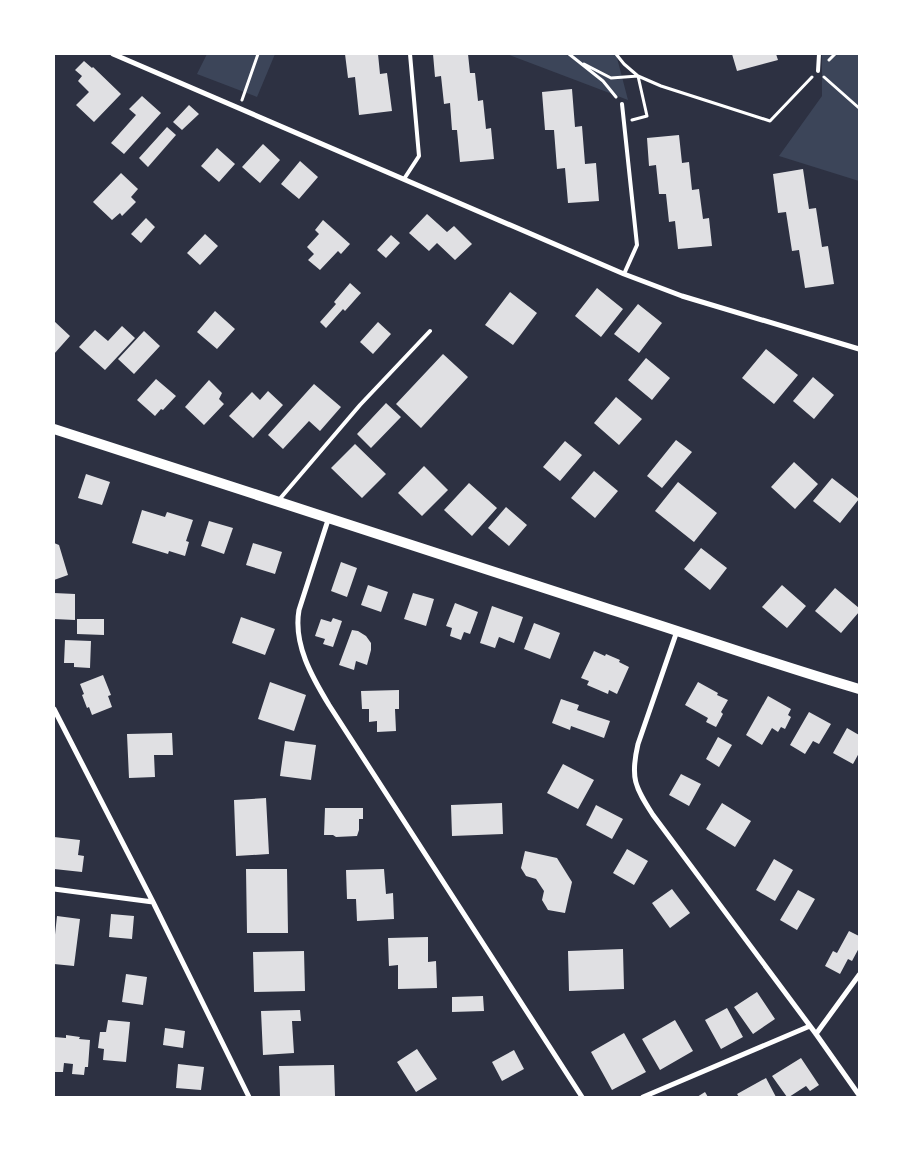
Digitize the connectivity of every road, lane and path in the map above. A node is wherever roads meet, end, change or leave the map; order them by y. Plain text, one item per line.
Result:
1 (113, 54) edge
2 (258, 54) edge
3 (410, 54) edge
4 (569, 54) edge
5 (616, 54) edge
6 (819, 54) edge
7 (579, 62) junction
8 (818, 72) junction
9 (638, 76) junction
10 (622, 104) joint
11 (239, 108) junction
12 (859, 108) edge
13 (647, 116) dead end
14 (404, 179) junction
15 (624, 274) junction
16 (430, 331) dead end
17 (859, 349) edge
18 (54, 429) edge
19 (277, 503) junction
20 (328, 520) junction
21 (678, 631) junction
22 (859, 689) edge
23 (54, 709) edge
24 (54, 889) edge
25 (153, 902) junction
26 (859, 975) edge
27 (810, 1026) junction
28 (816, 1034) junction
29 (859, 1095) edge
30 (249, 1097) edge
31 (582, 1097) edge
32 (643, 1097) edge

1 - 11 street
2 - 11 path
3 - 14 lane
4 - 7 path
5 - 9 path
6 - 8 lane
7 - 9 path
7 - 10 path
8 - 9 path
8 - 12 path
9 - 13 path
10 - 15 lane
11 - 14 street
14 - 15 street
15 - 17 street
16 - 19 lane
18 - 19 main road
19 - 20 main road
20 - 21 main road
20 - 31 street
21 - 22 main road
21 - 27 street
23 - 25 street
24 - 25 street
25 - 30 street
26 - 28 street
27 - 28 street
27 - 32 street
28 - 29 street

